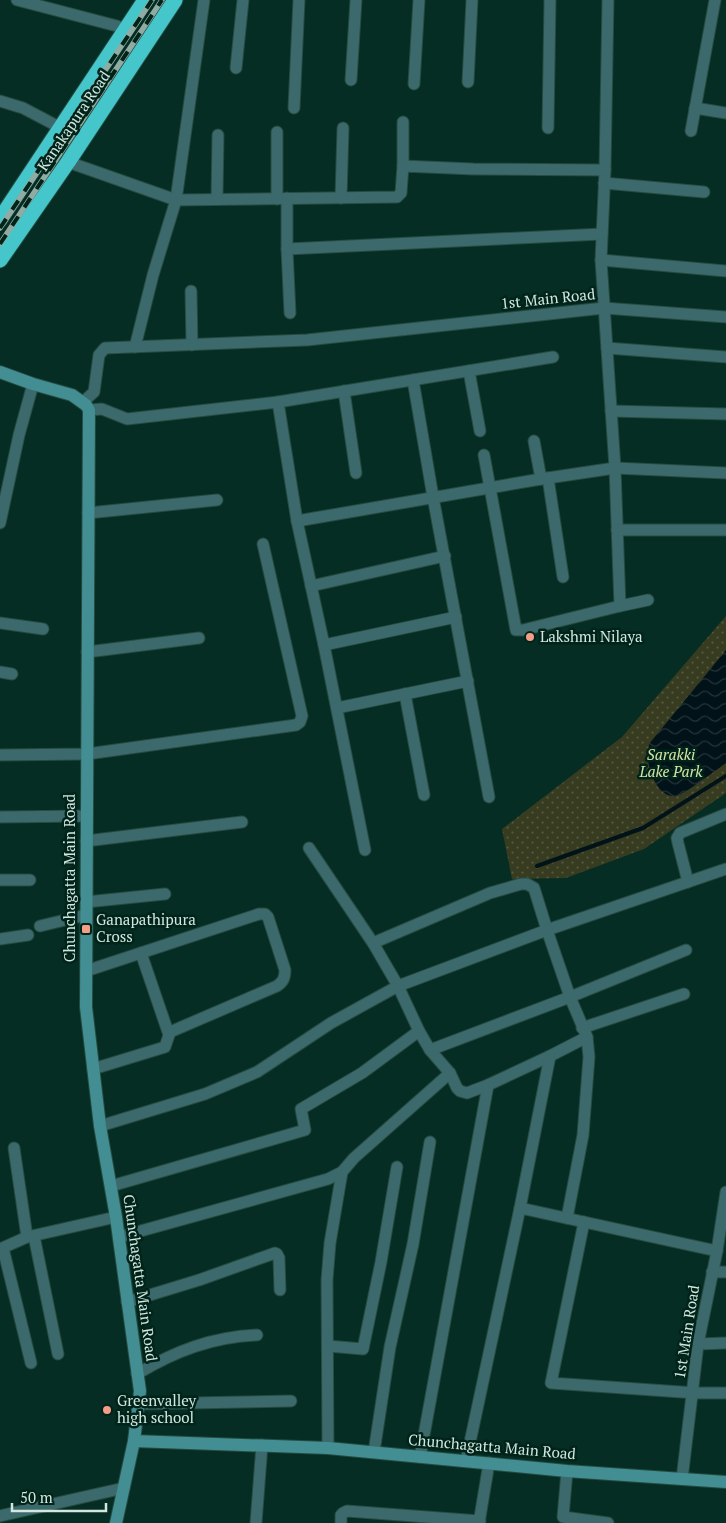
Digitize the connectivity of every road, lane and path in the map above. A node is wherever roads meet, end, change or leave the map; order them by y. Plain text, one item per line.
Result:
1 (17, 0) edge
2 (145, 0) edge
3 (175, 0) edge
4 (204, 0) edge
5 (243, 0) edge
6 (299, 0) edge
7 (356, 0) edge
8 (419, 0) edge
9 (472, 0) edge
10 (550, 0) edge
11 (608, 0) edge
12 (715, 0) edge
13 (125, 30) junction
14 (236, 68) dead end
15 (351, 80) dead end
16 (468, 82) dead end
17 (414, 84) dead end
18 (0, 101) edge
19 (294, 108) dead end
20 (695, 108) junction
21 (726, 113) edge
22 (403, 122) dead end
23 (61, 128) junction
24 (343, 128) dead end
25 (548, 128) dead end
26 (691, 131) dead end
27 (278, 132) dead end
28 (218, 135) dead end
29 (68, 162) junction
30 (403, 166) junction
31 (605, 170) junction
32 (604, 183) junction
33 (704, 192) dead end
34 (341, 198) junction
35 (282, 199) junction
36 (176, 200) junction
37 (217, 200) junction
38 (0, 219) edge
39 (602, 234) junction
40 (287, 249) junction
41 (0, 260) edge
42 (601, 260) junction
43 (726, 271) edge
44 (191, 291) dead end
45 (604, 308) junction
46 (290, 313) dead end
47 (726, 317) edge
48 (192, 344) junction
49 (135, 347) junction
50 (607, 348) junction
51 (553, 357) dead end
52 (726, 357) edge
53 (469, 371) junction
54 (0, 372) edge
55 (413, 380) junction
56 (33, 384) junction
57 (344, 391) junction
58 (278, 402) junction
59 (86, 406) junction
60 (611, 411) junction
61 (726, 414) edge
62 (480, 431) dead end
63 (534, 441) dead end
64 (484, 455) dead end
65 (614, 468) junction
66 (356, 473) dead end
67 (726, 473) edge
68 (544, 478) junction
69 (490, 487) junction
70 (433, 497) junction
71 (216, 500) dead end
72 (88, 513) junction
73 (0, 522) edge
74 (297, 522) junction
75 (617, 530) junction
76 (726, 530) edge
77 (263, 544) dead end
78 (444, 556) junction
79 (563, 577) dead end
80 (311, 586) junction
81 (648, 600) dead end
82 (620, 606) junction
83 (456, 617) junction
84 (0, 623) edge
85 (43, 629) dead end
86 (199, 638) dead end
87 (324, 645) junction
88 (87, 652) junction
89 (0, 672) edge
90 (12, 674) dead end
91 (468, 681) junction
92 (405, 694) junction
93 (337, 708) junction
94 (87, 754) junction
95 (0, 755) edge
96 (424, 795) dead end
97 (489, 797) dead end
98 (726, 814) edge
99 (0, 816) edge
100 (86, 816) junction
101 (242, 822) dead end
102 (86, 841) junction
103 (309, 848) dead end
104 (365, 850) dead end
105 (726, 869) edge
106 (0, 880) edge
107 (30, 880) dead end
108 (688, 882) junction
109 (165, 894) dead end
110 (86, 902) junction
111 (86, 916) junction
112 (40, 926) dead end
113 (547, 930) junction
114 (28, 935) dead end
115 (0, 939) edge
116 (373, 943) junction
117 (686, 950) dead end
118 (141, 953) junction
119 (86, 971) junction
120 (398, 986) junction
121 (684, 994) dead end
122 (570, 997) junction
123 (419, 1031) junction
124 (584, 1033) junction
125 (169, 1035) junction
126 (430, 1050) junction
127 (550, 1056) junction
128 (93, 1069) junction
129 (450, 1073) junction
130 (488, 1085) junction
131 (100, 1126) junction
132 (430, 1142) dead end
133 (14, 1148) dead end
134 (397, 1166) dead end
135 (342, 1172) junction
136 (111, 1186) junction
137 (726, 1192) edge
138 (520, 1208) junction
139 (725, 1211) edge
140 (116, 1216) junction
141 (567, 1218) junction
142 (584, 1222) junction
143 (30, 1236) junction
144 (119, 1238) junction
145 (1, 1248) edge
146 (717, 1251) junction
147 (712, 1272) junction
148 (726, 1272) edge
149 (280, 1290) dead end
150 (127, 1302) junction
151 (257, 1335) dead end
152 (726, 1343) edge
153 (698, 1344) junction
154 (328, 1346) junction
155 (58, 1354) dead end
156 (31, 1363) dead end
157 (137, 1374) junction
158 (693, 1392) junction
159 (726, 1393) edge
160 (291, 1401) dead end
161 (138, 1404) junction
162 (134, 1441) junction
163 (262, 1445) junction
164 (328, 1448) junction
165 (374, 1452) junction
166 (420, 1457) junction
167 (466, 1461) junction
168 (490, 1463) junction
169 (567, 1471) junction
170 (682, 1479) junction
171 (726, 1482) edge
172 (124, 1488) junction
173 (0, 1516) edge
174 (480, 1522) edge
175 (116, 1523) edge
176 (256, 1523) edge
177 (341, 1523) edge
178 (608, 1523) edge

1 - 13 street
2 - 13 highway, Kanakapura Road
3 - 29 highway, Kanakapura Road
4 - 36 street
5 - 14 street
6 - 19 street
7 - 15 street
8 - 17 street
9 - 16 street
10 - 25 street
11 - 31 street
12 - 20 street
13 - 23 highway, Kanakapura Road
18 - 23 street
20 - 21 street
20 - 26 street
22 - 30 street
23 - 38 highway, Kanakapura Road
24 - 34 street
27 - 35 street
28 - 37 street
29 - 36 street
29 - 41 highway, Kanakapura Road
30 - 31 street
30 - 34 street
31 - 32 street
32 - 33 street
32 - 39 street
34 - 35 street
35 - 37 street
35 - 40 street
36 - 37 street
36 - 49 street
39 - 40 street
39 - 42 street
40 - 46 street
42 - 43 street
42 - 45 street
44 - 48 street
45 - 47 street
45 - 48 street, 1st Main Road
45 - 50 street, 1st Main Road
48 - 49 street, 1st Main Road
49 - 59 street, 1st Main Road
50 - 52 street
50 - 60 street, 1st Main Road
51 - 53 street
53 - 55 street
53 - 62 street
54 - 56 street
55 - 57 street
55 - 70 street
56 - 59 street
56 - 73 street
57 - 58 street
57 - 66 street
58 - 59 street
58 - 74 street
59 - 72 street, Chunchagatta Main Road
60 - 61 street
60 - 65 street, 1st Main Road
63 - 68 street
64 - 69 street
65 - 67 street
65 - 68 street
65 - 75 street, 1st Main Road
68 - 69 street
68 - 79 street
69 - 70 street
69 - 82 street
70 - 74 street
70 - 78 street
71 - 72 street
72 - 88 street, Chunchagatta Main Road
74 - 80 street
75 - 76 street
75 - 82 street, 1st Main Road
77 - 94 street
78 - 80 street
78 - 83 street
80 - 87 street
81 - 82 street
83 - 87 street
83 - 91 street
84 - 85 street
86 - 88 street
87 - 93 street
88 - 94 street, Chunchagatta Main Road
89 - 90 street
91 - 92 street
91 - 97 street
92 - 93 street
92 - 96 street
93 - 104 street
94 - 95 street
94 - 100 street, Chunchagatta Main Road
98 - 108 street
99 - 100 street
100 - 102 street, Chunchagatta Main Road
101 - 102 street
102 - 110 street, Chunchagatta Main Road
103 - 116 street
105 - 108 street
106 - 107 street
108 - 113 street
109 - 110 street
110 - 111 street, Chunchagatta Main Road
111 - 112 street
111 - 119 street, Chunchagatta Main Road
113 - 116 street
113 - 120 street
113 - 122 street
114 - 115 street
116 - 120 street
117 - 122 street
118 - 119 street
118 - 125 street
118 - 125 street
119 - 128 street, Chunchagatta Main Road
120 - 123 street
120 - 131 street
121 - 124 street
122 - 124 street
122 - 126 street
123 - 126 street
123 - 136 street
124 - 127 street
124 - 141 street
125 - 128 street
126 - 129 street
127 - 130 street
127 - 138 street
128 - 131 street, Chunchagatta Main Road
129 - 130 street
129 - 135 street
130 - 166 street
131 - 136 street, Chunchagatta Main Road
132 - 165 street
133 - 143 street
134 - 154 street
135 - 144 street
135 - 154 street
136 - 140 street, Chunchagatta Main Road
137 - 139 street, 1st Main Road
138 - 141 street
138 - 167 street
139 - 146 street, 1st Main Road
140 - 143 street
140 - 144 street, Chunchagatta Main Road
141 - 142 street
142 - 146 street
142 - 158 street
143 - 145 street
143 - 155 street
144 - 150 street, Chunchagatta Main Road
145 - 156 street
146 - 147 street, 1st Main Road
147 - 148 street
147 - 153 street, 1st Main Road
149 - 150 street
150 - 157 street, Chunchagatta Main Road
151 - 157 street
152 - 153 street
153 - 158 street, 1st Main Road
154 - 164 street
157 - 161 street, Chunchagatta Main Road
158 - 159 street
158 - 170 street, 1st Main Road
160 - 161 street
161 - 162 street, Chunchagatta Main Road
162 - 163 street, Chunchagatta Main Road
162 - 172 street, Chunchagatta Main Road
163 - 164 street, Chunchagatta Main Road
163 - 176 street
164 - 165 street, Chunchagatta Main Road
165 - 166 street, Chunchagatta Main Road
166 - 167 street, Chunchagatta Main Road
167 - 168 street, Chunchagatta Main Road
168 - 169 street, Chunchagatta Main Road
168 - 174 street
169 - 170 street, Chunchagatta Main Road
169 - 178 street
170 - 171 street, Chunchagatta Main Road
172 - 173 street
172 - 175 street, Chunchagatta Main Road
174 - 177 street

